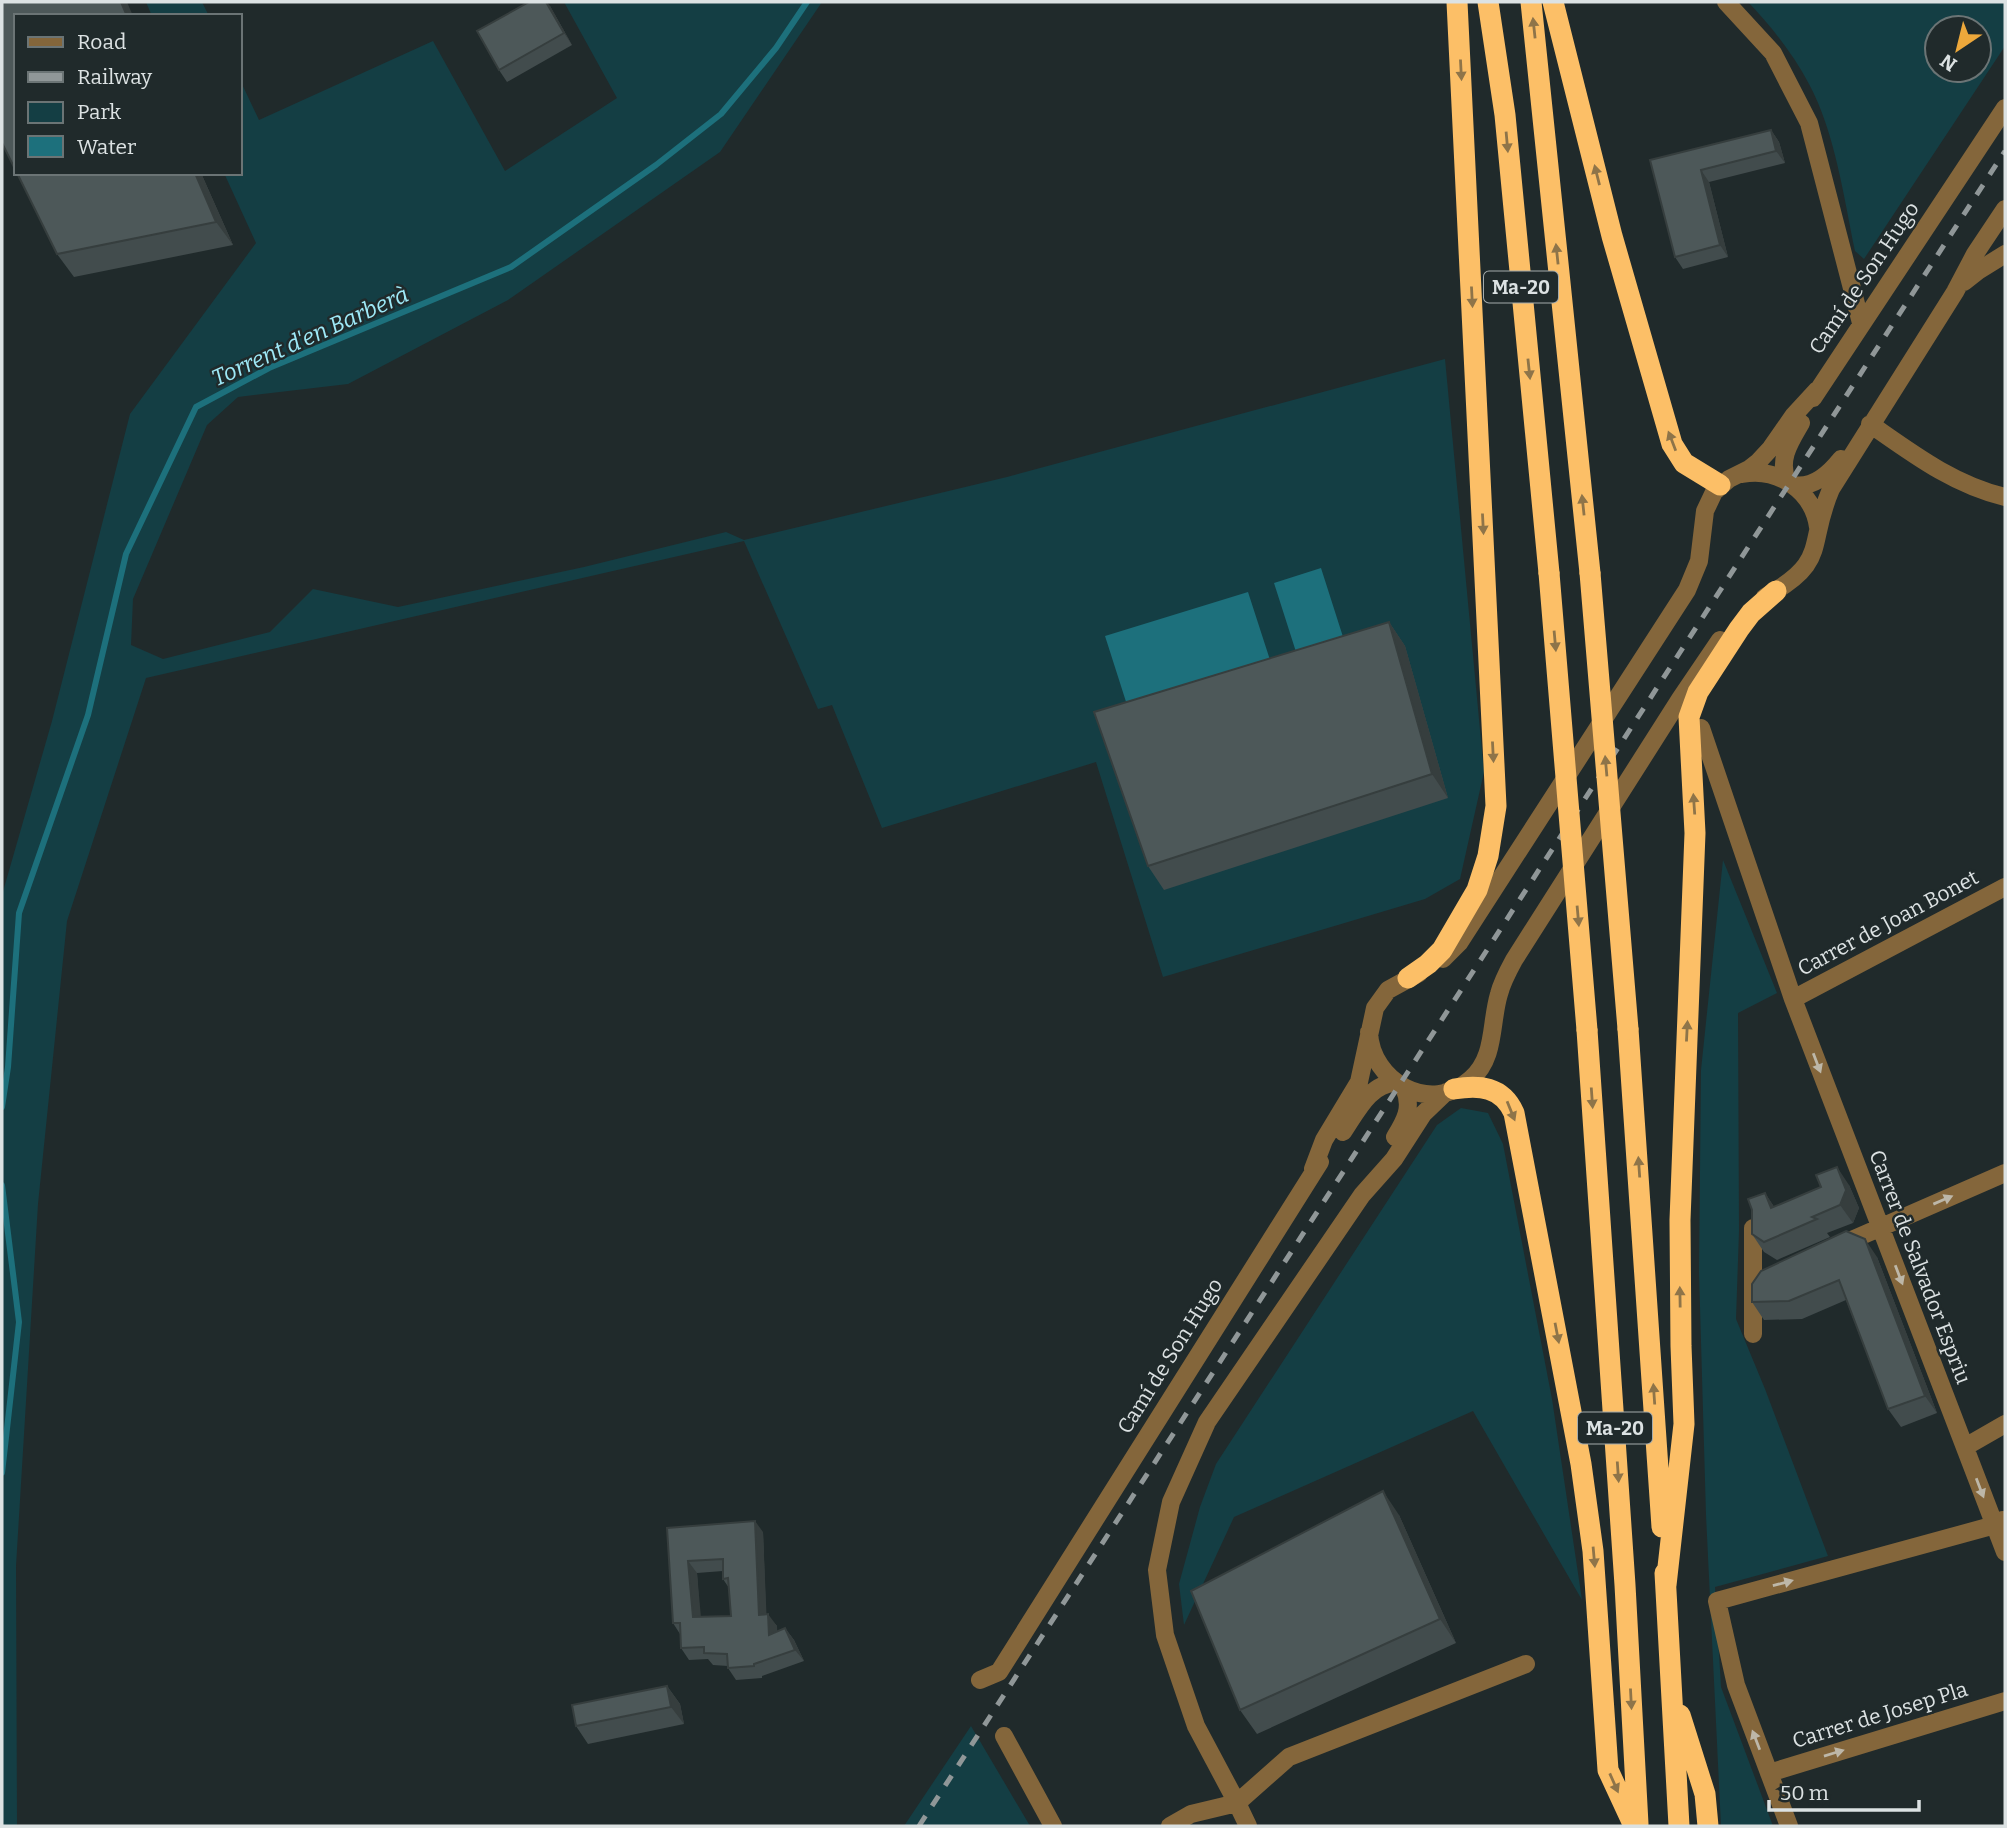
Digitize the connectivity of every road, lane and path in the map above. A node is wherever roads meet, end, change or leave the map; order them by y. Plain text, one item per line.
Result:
1 (1457, 2) edge
2 (1488, 2) edge
3 (1531, 2) edge
4 (1553, 2) edge
5 (1726, 2) edge
6 (2005, 108) edge
7 (2005, 209) edge
8 (2005, 254) edge
9 (1955, 292) junction
10 (1861, 323) junction
11 (1817, 390) junction
12 (1870, 424) junction
13 (1729, 480) junction
14 (1790, 483) junction
15 (2005, 497) edge
16 (1817, 542) junction
17 (1776, 591) junction
18 (1701, 728) dead end
19 (2005, 887) edge
20 (1408, 978) junction
21 (1793, 999) junction
22 (1369, 1032) junction
23 (1400, 1086) junction
24 (1450, 1090) junction
25 (1313, 1169) junction
26 (2005, 1174) edge
27 (1362, 1195) junction
28 (1880, 1227) junction
29 (1753, 1228) edge
30 (1817, 1255) edge
31 (1753, 1334) dead end
32 (2005, 1424) edge
33 (1965, 1447) junction
34 (2000, 1522) edge
35 (2005, 1552) edge
36 (1666, 1585) junction
37 (1526, 1664) dead end
38 (980, 1680) dead end
39 (1671, 1686) junction
40 (2005, 1701) edge
41 (1004, 1736) dead end
42 (1769, 1773) junction
43 (1237, 1802) junction
44 (1053, 1826) edge
45 (1170, 1826) edge
46 (1248, 1826) edge
47 (1636, 1826) edge
48 (1679, 1826) edge
49 (1708, 1826) edge
50 (1790, 1826) edge

1 -> 20 highway
2 -> 47 highway, Ma-20, bridge
36 -> 3 highway, Ma-20, bridge
13 -> 4 highway
5 - 10 street
6 - 10 street, Camí de Son Hugo
7 - 9 street
8 - 9 street
9 - 12 street
10 - 11 street, Camí de Son Hugo
11 - 13 street
11 - 14 street, Camí de Son Hugo
12 - 14 street
12 - 15 street
12 - 16 street
13 - 14 street
13 - 20 street
14 - 16 street
16 - 17 street
17 - 24 street
36 -> 17 highway
18 - 21 street, Carrer de Salvador Espriu
19 - 21 street, Carrer de Joan Bonet
20 - 22 street
21 -> 28 street, Carrer de Salvador Espriu
22 - 23 street
22 - 25 street
23 - 24 street
23 - 25 street, Camí de Son Hugo
23 - 27 street
24 - 27 street
24 -> 47 highway
25 - 38 street, Camí de Son Hugo
28 -> 26 street
27 - 43 street
28 - 30 street
28 -> 33 street, Carrer de Salvador Espriu
29 - 31 street
32 - 33 street
33 -> 34 street, Carrer de Salvador Espriu
34 - 35 street, Carrer de Salvador Espriu
42 -> 34 street
36 - 39 highway, Ma-20
37 - 43 street
39 - 48 highway, Ma-20
39 - 49 highway
42 -> 40 street, Carrer de Josep Pla
41 - 44 street
42 - 50 street
43 - 45 street
43 - 46 street

